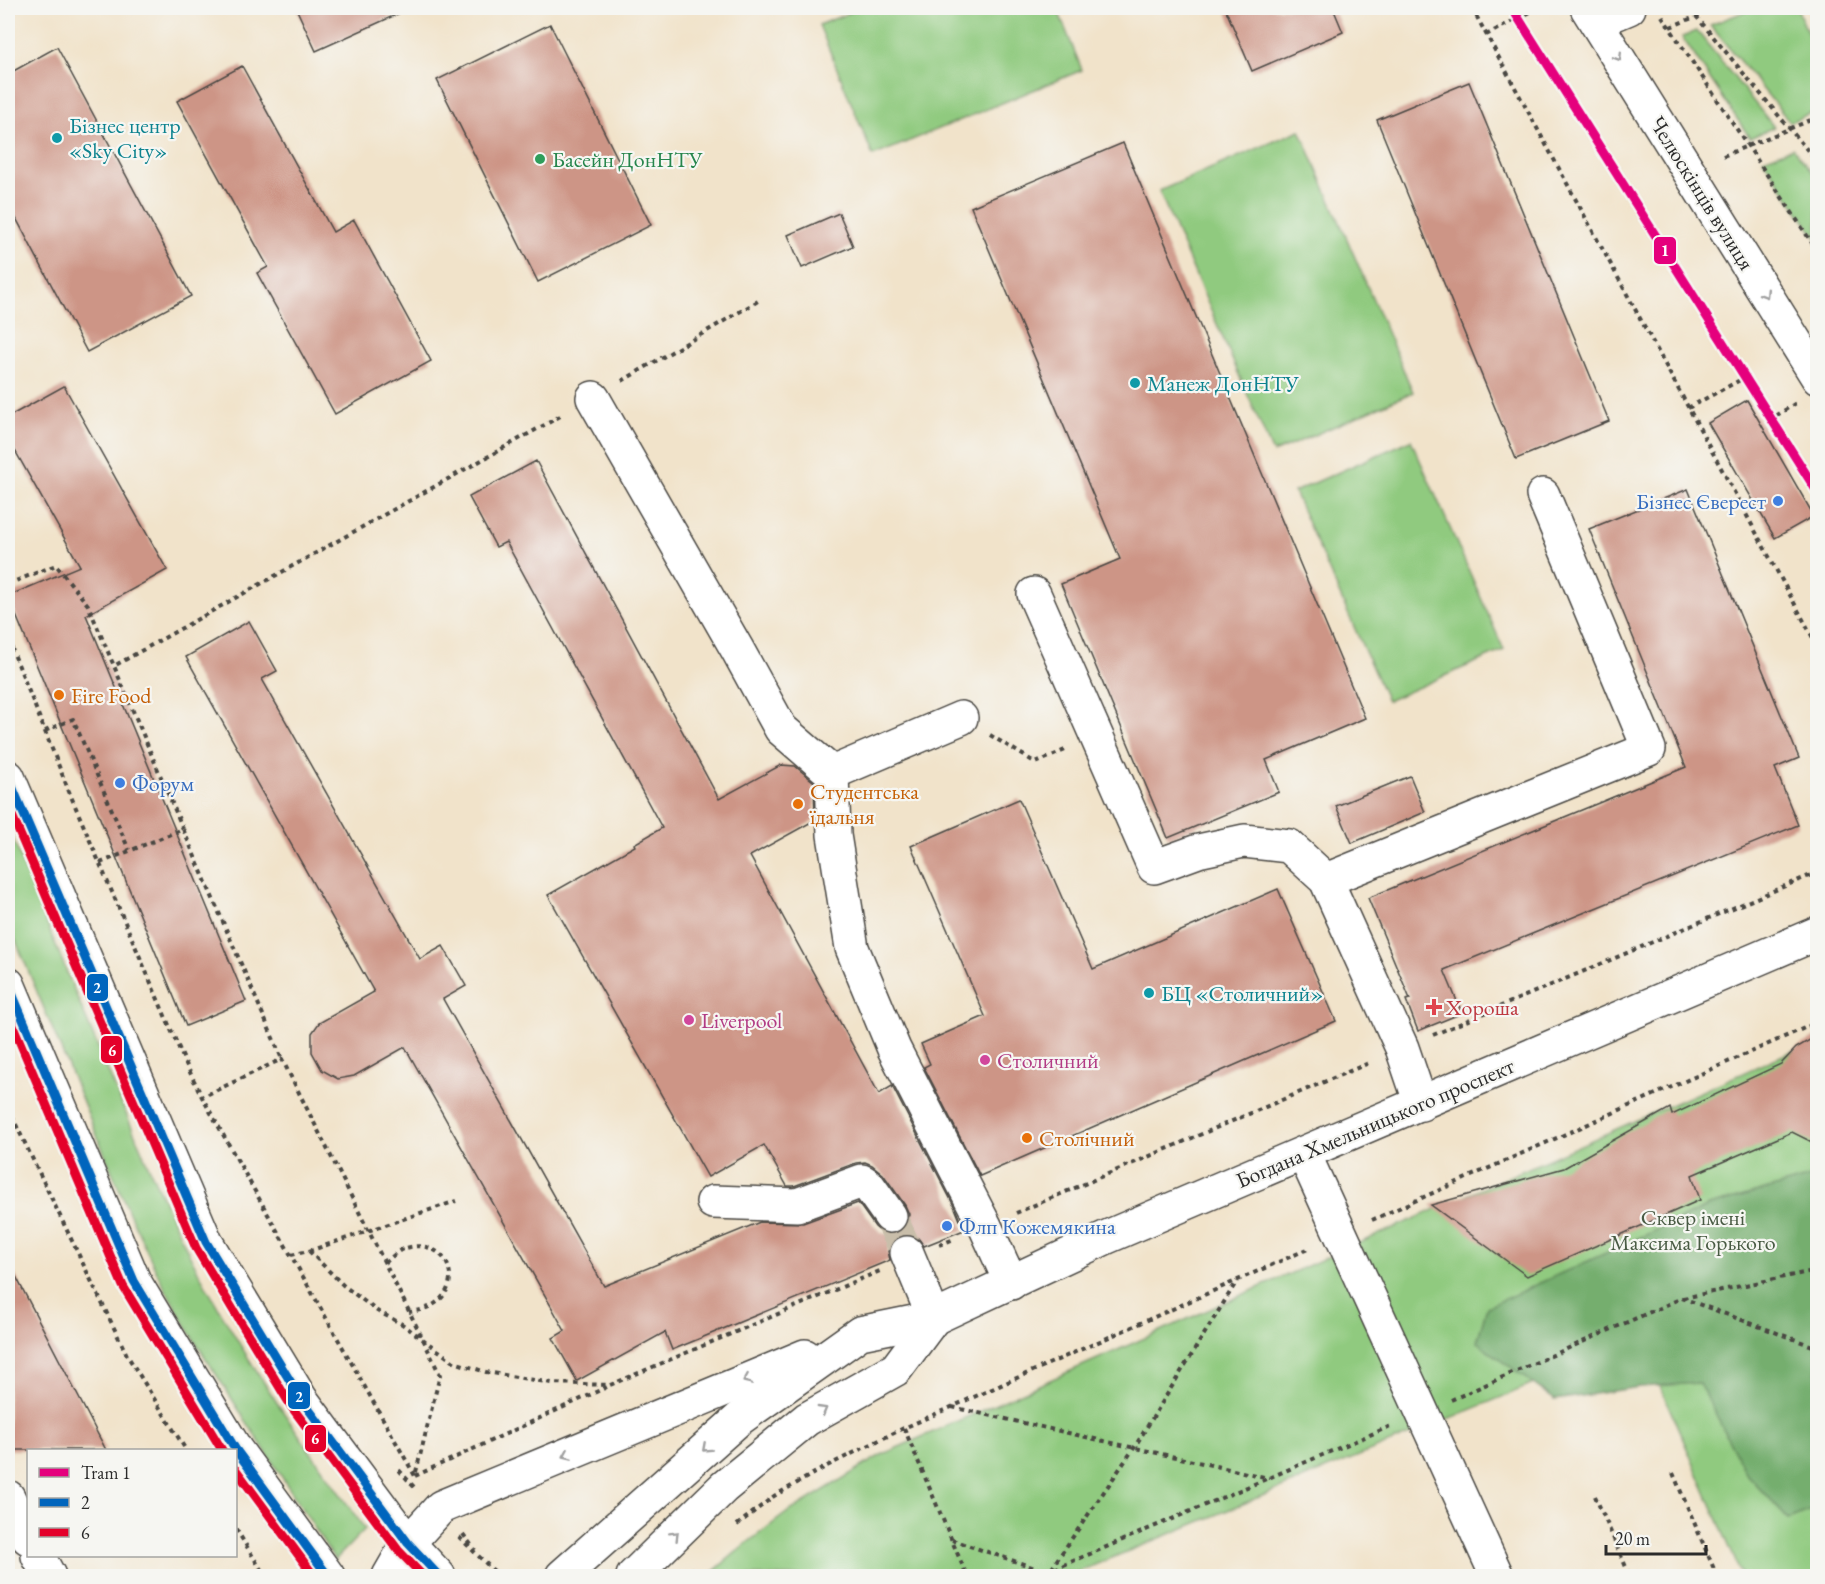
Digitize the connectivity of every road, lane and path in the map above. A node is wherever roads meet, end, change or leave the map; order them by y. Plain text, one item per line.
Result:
1 (1472, 8) edge
2 (1538, 8) edge
3 (1629, 8) edge
4 (1717, 8) edge
5 (1811, 8) edge
6 (1591, 15) edge
7 (1696, 16) junction
8 (1665, 20) dead end
9 (1818, 23) edge
10 (1670, 27) junction
11 (1486, 35) junction
12 (1818, 117) edge
13 (1789, 129) junction
14 (1748, 146) junction
15 (1723, 156) dead end
16 (1818, 163) edge
17 (1818, 252) edge
18 (758, 301) dead end
19 (1810, 389) edge
20 (593, 398) junction
21 (1688, 408) junction
22 (1543, 495) dead end
23 (8, 584) edge
24 (1034, 594) dead end
25 (8, 639) edge
26 (1818, 647) edge
27 (114, 666) junction
28 (961, 718) joint
29 (45, 731) junction
30 (1063, 752) dead end
31 (832, 773) junction
32 (8, 777) edge
33 (183, 829) junction
34 (129, 850) junction
35 (100, 863) junction
36 (1818, 872) edge
37 (1326, 880) junction
38 (1818, 933) edge
39 (8, 984) edge
40 (1818, 1022) edge
41 (1402, 1048) junction
42 (282, 1059) junction
43 (202, 1097) junction
44 (1421, 1104) junction
45 (8, 1108) edge
46 (1304, 1154) junction
47 (456, 1201) dead end
48 (713, 1202) dead end
49 (890, 1216) tunnel mouth
50 (985, 1226) junction
51 (367, 1230) junction
52 (1341, 1234) junction
53 (309, 1251) junction
54 (291, 1255) junction
55 (908, 1256) junction
56 (385, 1263) junction
57 (1818, 1270) edge
58 (1237, 1280) junction
59 (1011, 1282) junction
60 (1682, 1298) junction
61 (409, 1312) junction
62 (934, 1318) junction
63 (860, 1334) junction
64 (423, 1339) junction
65 (1818, 1348) edge
66 (610, 1385) junction
67 (951, 1407) junction
68 (1422, 1412) junction
69 (904, 1428) junction
70 (1134, 1448) junction
71 (185, 1449) edge
72 (235, 1449) edge
73 (237, 1451) edge
74 (393, 1463) dead end
75 (1673, 1473) dead end
76 (416, 1476) junction
77 (1269, 1478) junction
78 (1595, 1496) dead end
79 (8, 1497) edge
80 (438, 1510) junction
81 (731, 1530) dead end
82 (237, 1531) edge
83 (27, 1536) edge
84 (952, 1540) junction
85 (408, 1543) junction
86 (39, 1557) edge
87 (700, 1560) dead end
88 (484, 1562) junction
89 (1047, 1574) edge
90 (49, 1576) edge
91 (265, 1576) edge
92 (328, 1576) edge
93 (389, 1576) edge
94 (439, 1576) edge
95 (497, 1576) edge
96 (562, 1576) edge
97 (633, 1576) edge
98 (686, 1576) edge
99 (967, 1576) edge
100 (1038, 1576) edge
101 (1497, 1576) edge
102 (1630, 1576) edge
103 (1717, 1576) edge

1 - 11 path
2 - 11 path
3 - 6 main road
4 - 7 path
5 - 9 path
6 -> 19 main road, Челюскінців вулиця
7 - 10 path
7 - 13 path
8 - 10 path
10 - 14 path
11 - 21 path
12 - 13 path
13 - 14 path
13 - 16 path
14 - 15 path
14 - 17 path
18 - 20 path
19 - 21 path
20 - 27 path
20 - 31 main road
21 - 26 path
22 - 37 main road
23 - 27 path
24 - 37 main road
25 - 29 path
27 - 33 path
28 - 30 path
28 - 31 main road
29 - 34 path
29 - 35 path
31 - 50 main road
32 - 85 main road
33 - 34 path
33 - 42 path
34 - 35 path
35 - 43 path
36 - 41 path
37 - 41 main road
38 - 44 main road, Богдана Хмельницького проспект
39 - 72 main road
40 - 52 path
41 - 44 main road
41 - 50 path
42 - 43 path
42 - 51 path
43 - 54 path
44 - 46 main road, Богдана Хмельницького проспект
45 - 71 path
46 - 52 main road
46 - 59 main road, Богдана Хмельницького проспект
47 - 51 path
48 - 49 main road
50 - 55 path
50 - 59 main road
51 - 53 path
51 - 56 path
52 - 58 path
52 - 68 main road
53 - 54 path
53 - 64 path
54 - 76 path
55 - 62 main road
55 - 66 path
56 - 61 path
56 - 61 path
57 - 60 path
58 - 67 path
58 - 70 path
59 - 62 main road, Богдана Хмельницького проспект
60 - 65 path
60 - 68 path
61 - 64 path
62 - 63 main road, Богдана Хмельницького проспект
97 -> 62 main road, Богдана Хмельницького проспект
63 -> 80 main road
63 -> 96 main road, Богдана Хмельницького проспект
64 - 66 path
64 - 76 path
66 - 76 path
67 - 69 path
67 - 70 path
68 - 77 path
68 - 101 main road
69 - 81 path
69 - 84 path
70 - 77 path
70 - 89 path
73 - 92 main road
74 - 80 path
75 - 103 path
77 - 89 path
78 - 102 path
79 - 83 main road
80 - 85 main road
80 - 88 path
80 - 88 path
82 - 91 path
84 - 89 path
84 - 99 path
85 - 93 main road
85 - 94 main road
86 - 90 main road
87 - 98 path
88 - 95 path
89 - 100 path

